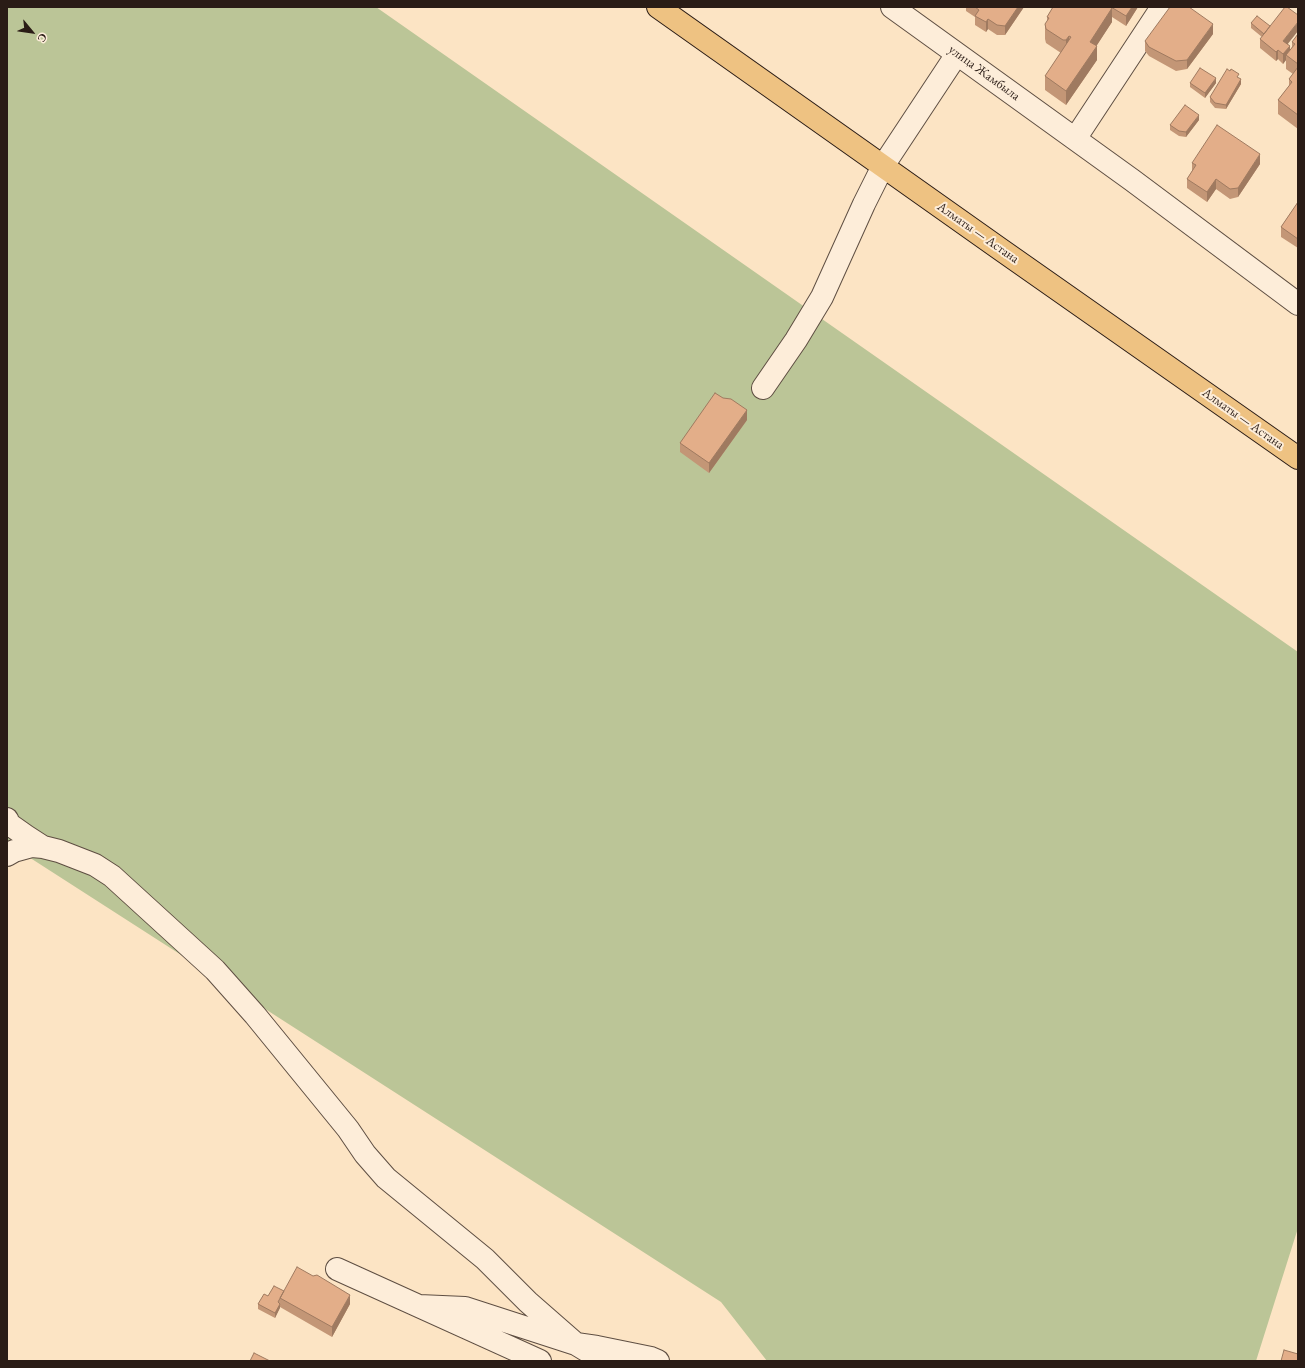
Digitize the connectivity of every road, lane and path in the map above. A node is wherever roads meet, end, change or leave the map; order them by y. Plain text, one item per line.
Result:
1 (658, 7) edge
2 (892, 7) edge
3 (1162, 7) edge
4 (957, 54) junction
5 (1075, 139) junction
6 (883, 166) junction
7 (1298, 304) edge
8 (763, 388) dead end
9 (1298, 458) edge
10 (7, 819) edge
11 (43, 847) junction
12 (7, 854) edge
13 (337, 1269) dead end
14 (419, 1306) junction
15 (576, 1344) junction
16 (540, 1361) edge
17 (604, 1361) edge
18 (658, 1361) edge

1 - 6 highway, Алматы — Астана
2 - 4 street, улица Жамбыла
3 - 5 street
4 - 5 street, улица Жамбыла
4 - 6 street
5 - 7 street, улица Жамбыла
6 - 8 street
6 - 9 highway, Алматы — Астана
10 - 11 street
11 - 12 street
11 - 15 street
13 - 14 street
14 - 15 street
14 - 16 street
15 - 17 street
15 - 18 street

